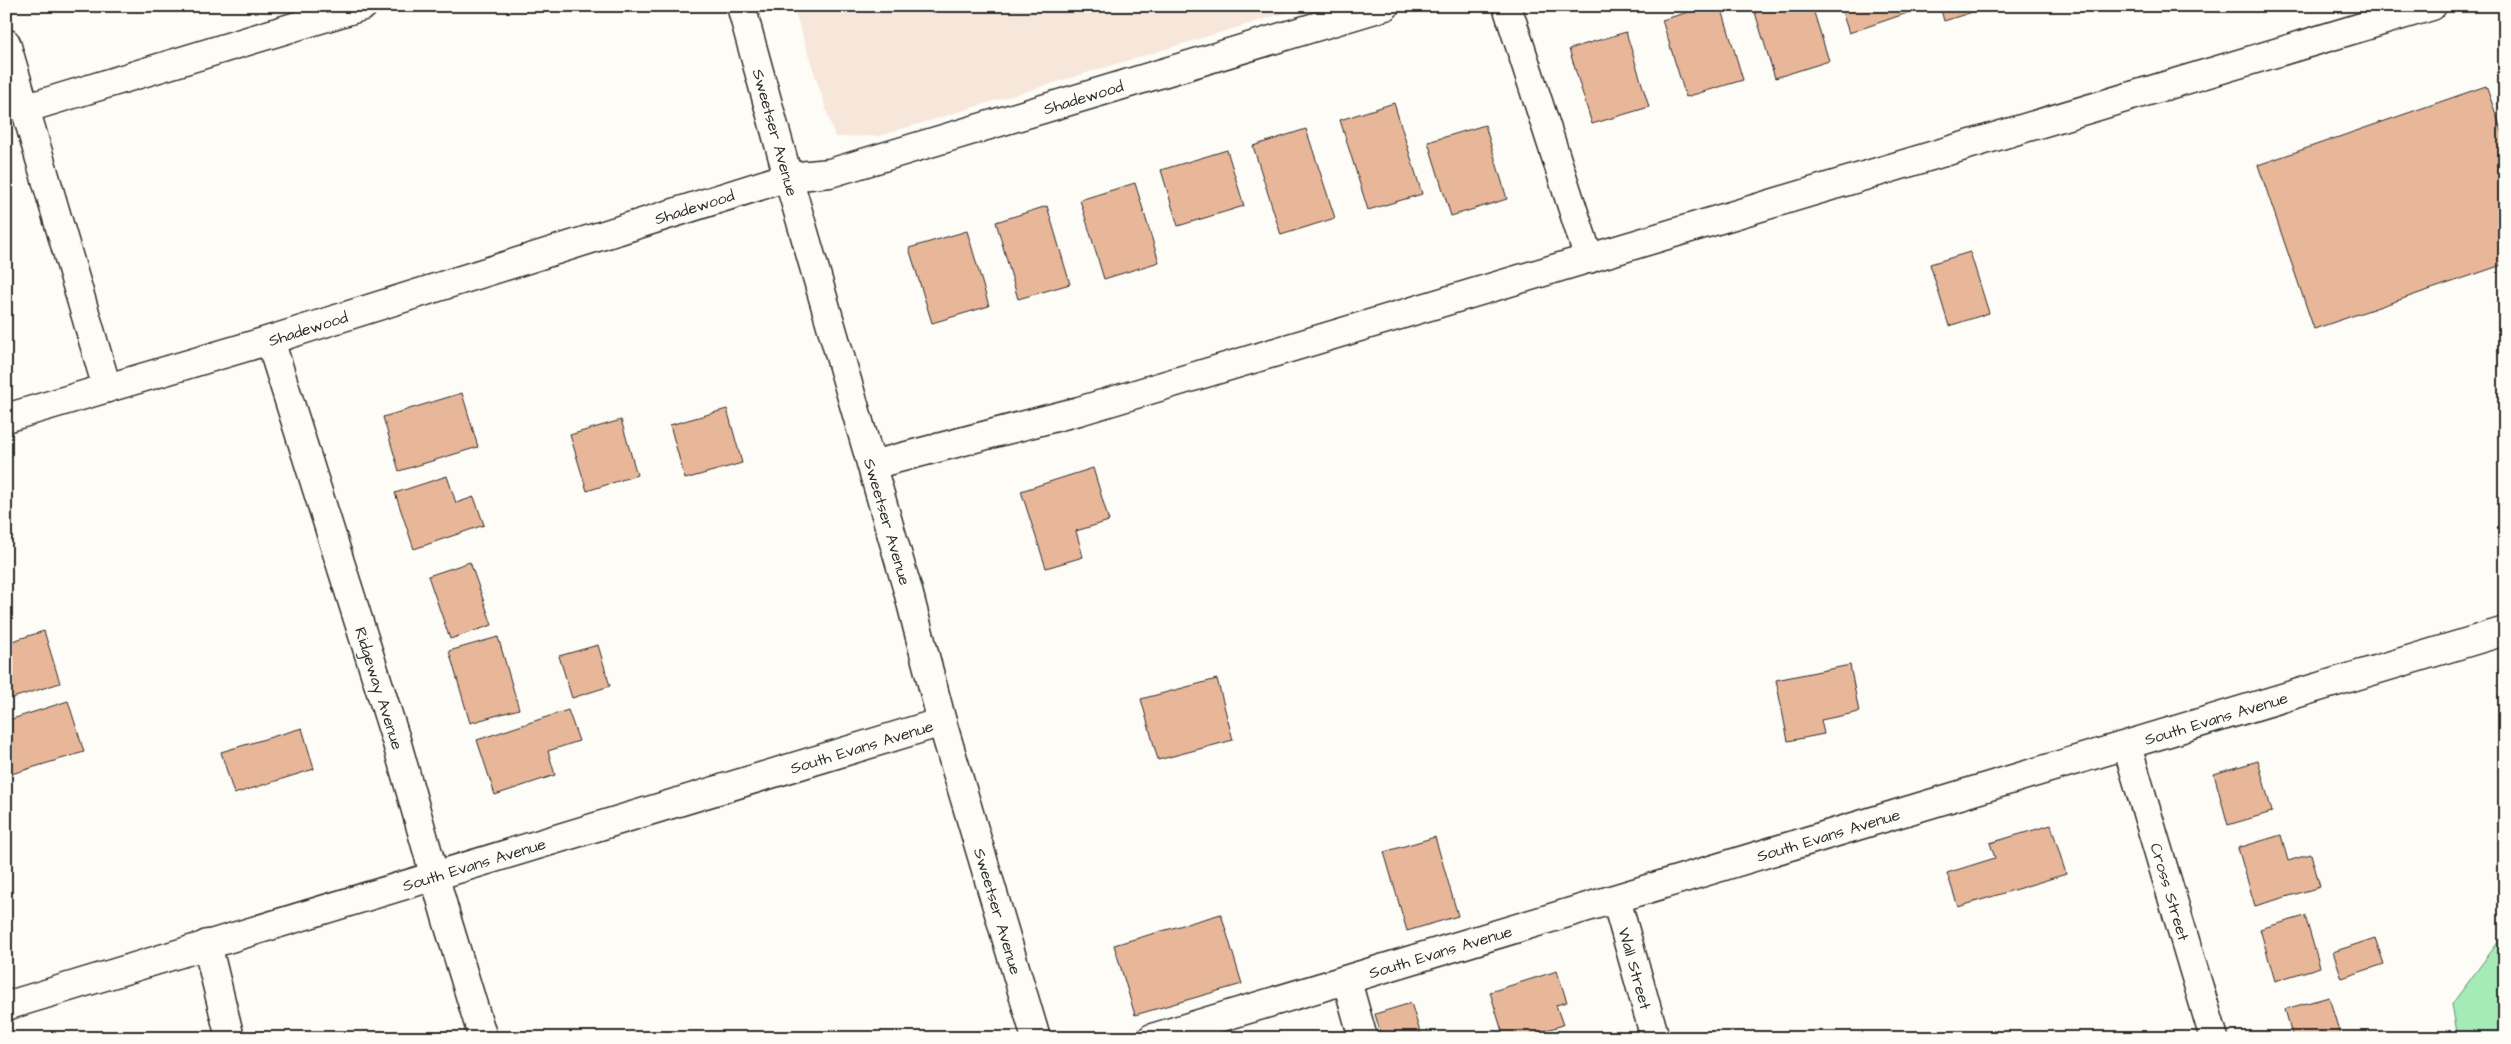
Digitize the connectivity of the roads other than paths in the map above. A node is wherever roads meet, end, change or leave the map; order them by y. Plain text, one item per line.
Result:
1 (363, 6) edge
2 (741, 6) edge
3 (1385, 6) edge
4 (1507, 6) edge
5 (2432, 6) edge
6 (6, 43) edge
7 (27, 108) junction
8 (788, 177) junction
9 (1589, 259) junction
10 (270, 340) junction
11 (107, 388) junction
12 (6, 418) edge
13 (872, 465) junction
14 (2505, 631) edge
15 (942, 722) junction
16 (2127, 746) junction
17 (434, 875) junction
18 (1616, 899) junction
19 (208, 944) junction
20 (1347, 981) junction
21 (6, 1006) edge
22 (230, 1038) edge
23 (483, 1038) edge
24 (1036, 1038) edge
25 (1152, 1038) edge
26 (1363, 1038) edge
27 (1655, 1038) edge
28 (2214, 1038) edge

1 - 7 street
2 - 8 street, Sweetser Avenue
3 - 8 street, Shadewood
4 - 9 street
5 - 9 street
6 - 7 street
7 - 11 street
8 - 10 street, Shadewood
8 - 13 street, Sweetser Avenue
9 - 13 street
10 - 11 street, Shadewood
10 - 17 street, Ridgeway Avenue
11 - 12 street, Shadewood
13 - 15 street, Sweetser Avenue
14 - 16 street, South Evans Avenue
15 - 17 street, South Evans Avenue
15 - 24 street, Sweetser Avenue
16 - 18 street, South Evans Avenue
16 - 28 street, Cross Street
17 - 19 street, South Evans Avenue
17 - 23 street, Ridgeway Avenue
18 - 20 street, South Evans Avenue
18 - 27 street, Wall Street
19 - 21 street, South Evans Avenue
19 - 22 street
20 - 25 street, South Evans Avenue
20 - 26 street

